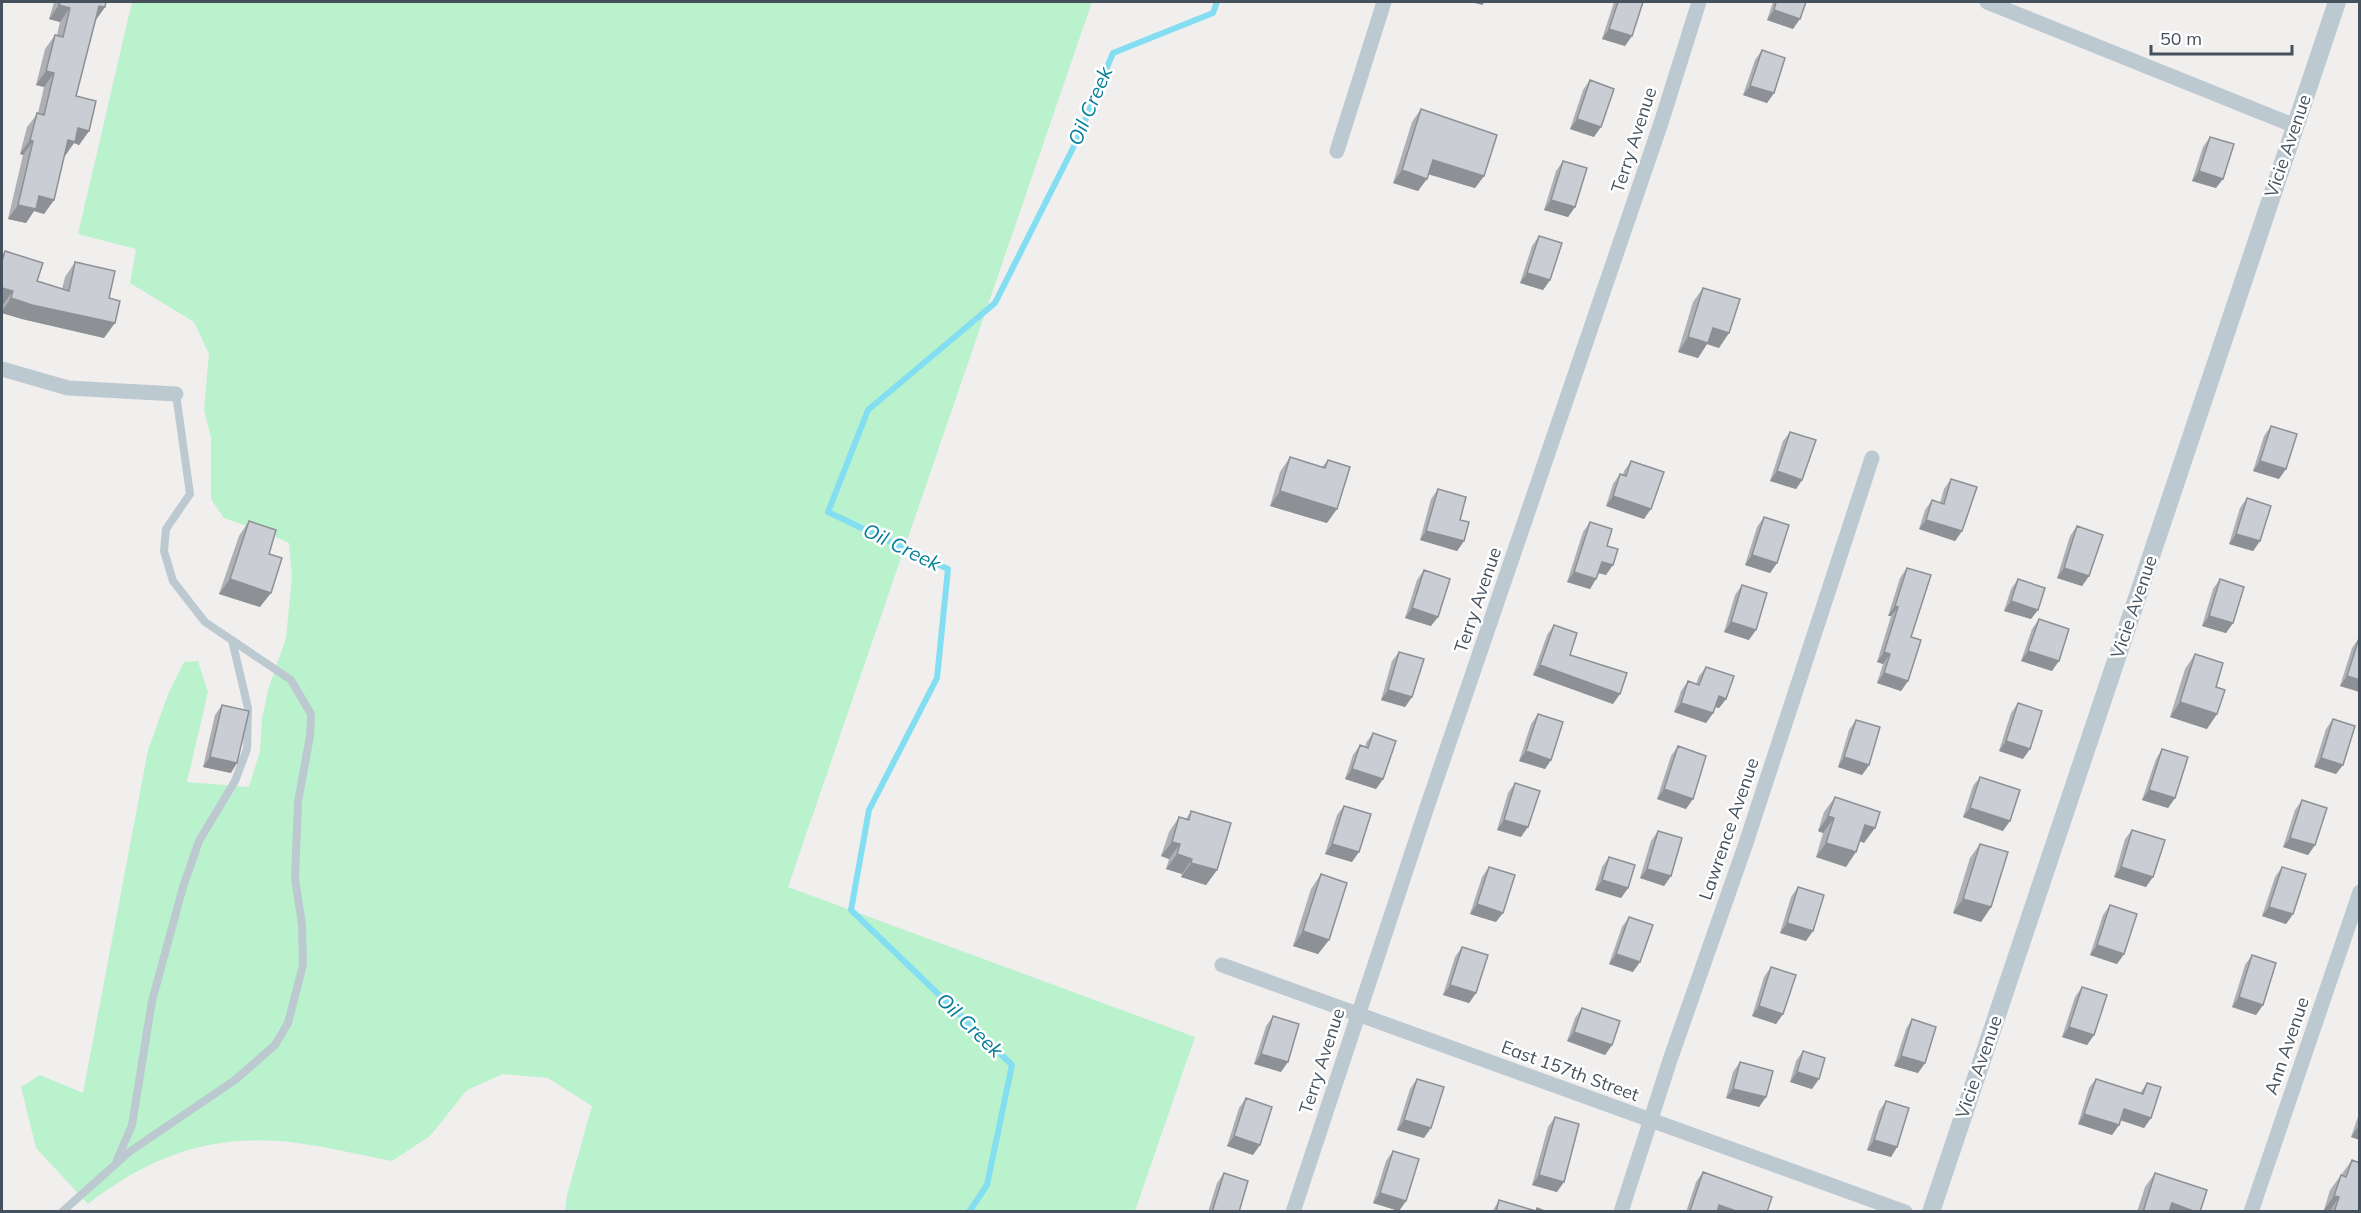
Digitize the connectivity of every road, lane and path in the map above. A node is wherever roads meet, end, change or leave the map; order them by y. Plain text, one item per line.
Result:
1 (1384, 2) edge
2 (1699, 2) edge
3 (1987, 2) edge
4 (2337, 2) edge
5 (2295, 126) junction
6 (1337, 151) dead end
7 (2, 369) edge
8 (176, 394) joint
9 (1872, 458) dead end
10 (232, 640) junction
11 (2360, 892) edge
12 (1222, 965) dead end
13 (1358, 1014) junction
14 (1651, 1122) junction
15 (116, 1164) junction
16 (62, 1212) edge
17 (1293, 1212) edge
18 (1621, 1212) edge
19 (1905, 1212) edge
20 (1931, 1212) edge
21 (2251, 1212) edge

1 - 6 street
2 - 13 street, Terry Avenue
3 - 5 street
4 - 5 street, Vicie Avenue
5 - 20 street, Vicie Avenue
7 - 8 street
8 - 10 lane
9 - 14 street, Lawrence Avenue
10 - 15 lane
10 - 15 lane
11 - 21 street, Ann Avenue
12 - 13 street, East 157th Street
13 - 14 street, East 157th Street
13 - 17 street, Terry Avenue
14 - 18 street, Lawrence Avenue
14 - 19 street, East 157th Street
15 - 16 lane

